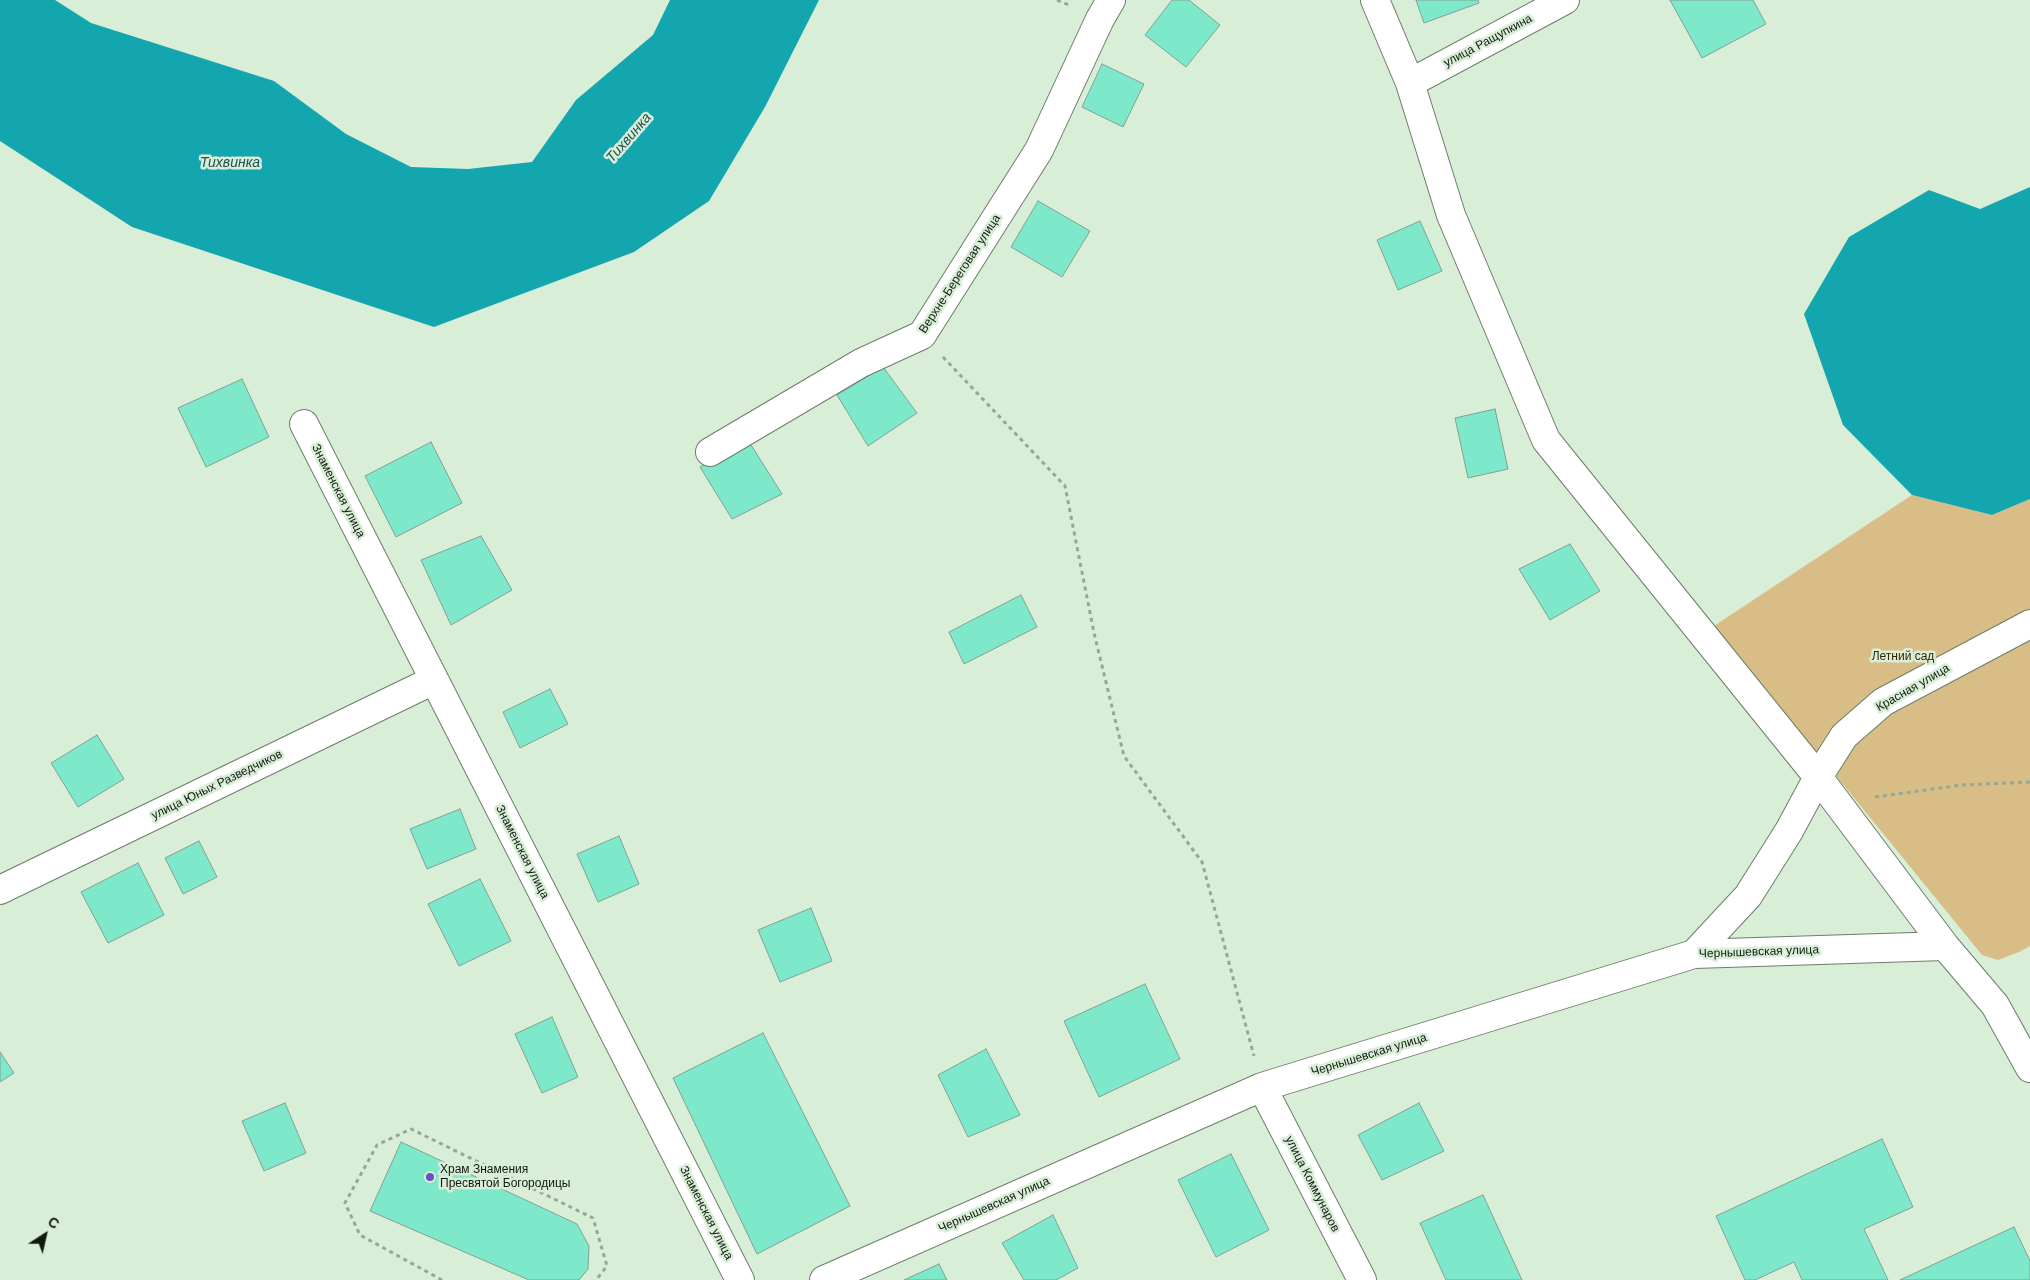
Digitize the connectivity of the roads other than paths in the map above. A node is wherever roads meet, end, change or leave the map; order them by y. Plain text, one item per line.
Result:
1 (1111, 0) edge
2 (1375, 0) edge
3 (1565, 0) edge
4 (1410, 83) junction
5 (304, 424) dead end
6 (710, 452) dead end
7 (2030, 624) edge
8 (434, 680) junction
9 (1818, 777) junction
10 (0, 890) edge
11 (1945, 946) junction
12 (1694, 954) junction
13 (2030, 1068) edge
14 (1262, 1087) junction
15 (740, 1280) edge
16 (824, 1280) edge
17 (1362, 1280) edge

1 - 6 street, Верхне-Береговая улица
2 - 4 street
3 - 4 street, улица Ращупкина
4 - 9 street
5 - 8 street, Знаменская улица
7 - 9 street, Красная улица
8 - 10 street, улица Юных Разведчиков
8 - 15 street, Знаменская улица
9 - 11 street
9 - 12 street, Красная улица
11 - 12 street, Чернышевская улица
11 - 13 street
12 - 14 street, Чернышевская улица
14 - 16 street, Чернышевская улица
14 - 17 street, улица Коммунаров

